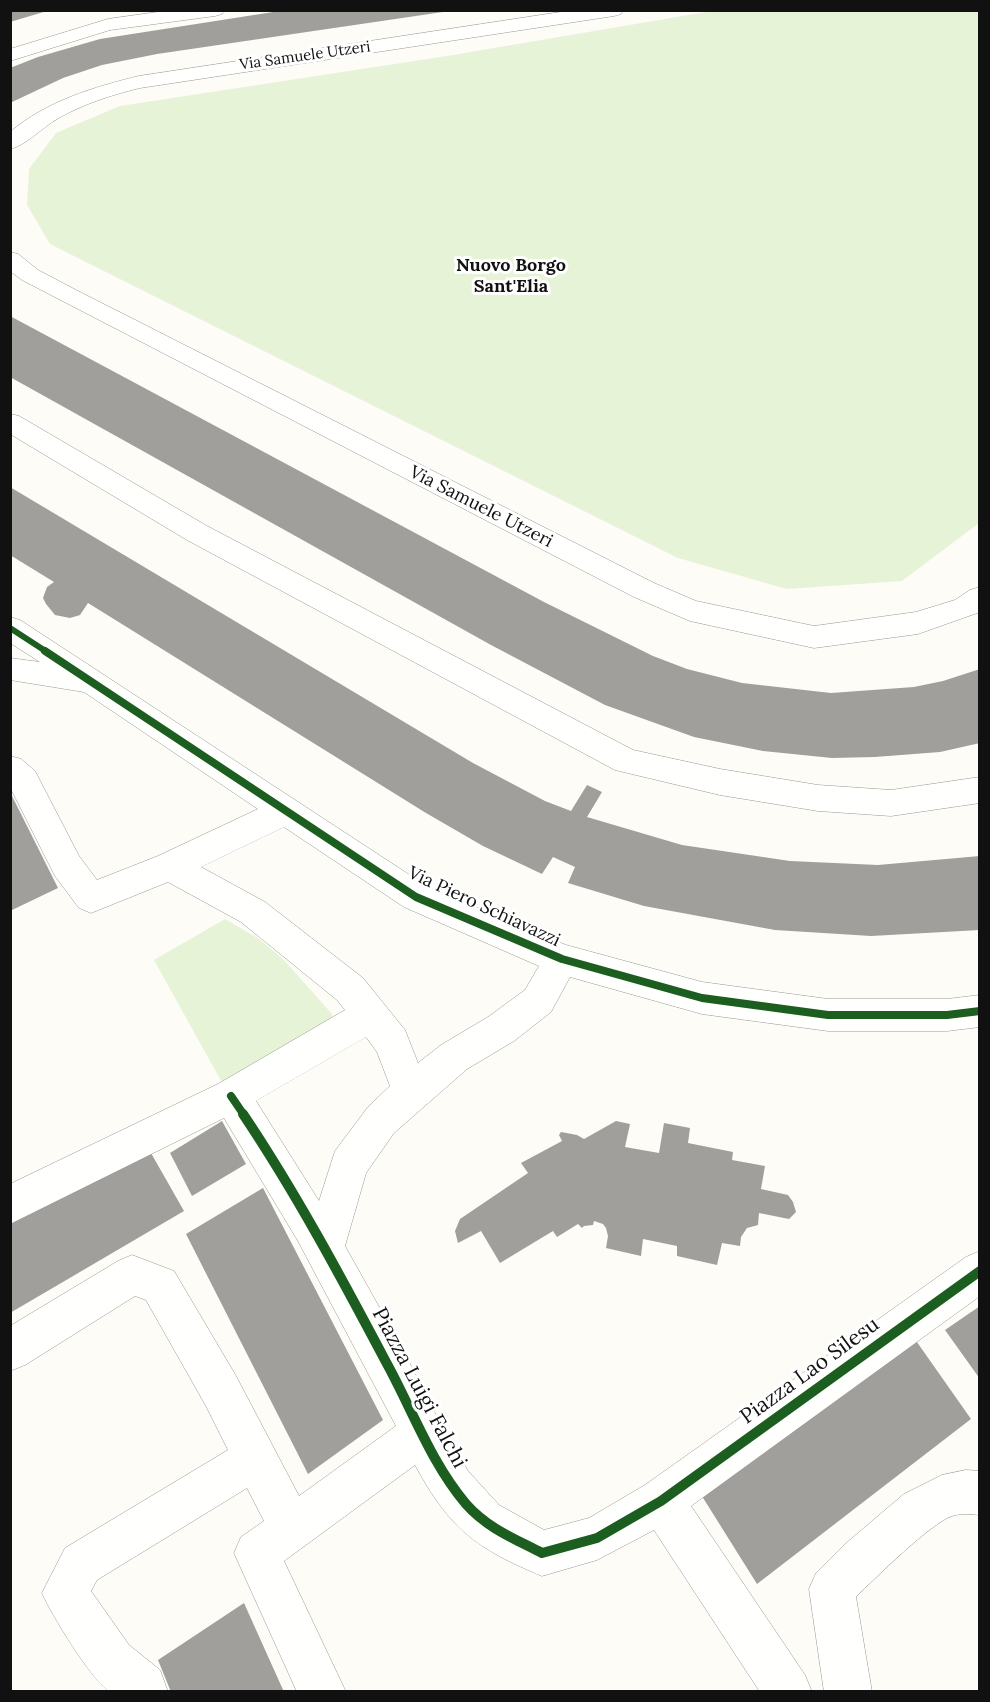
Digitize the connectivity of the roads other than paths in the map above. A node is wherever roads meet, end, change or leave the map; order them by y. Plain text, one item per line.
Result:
1 (215, 10) edge
2 (614, 10) edge
3 (10, 54) edge
4 (10, 143) edge
5 (10, 260) edge
6 (10, 422) edge
7 (980, 597) edge
8 (10, 628) edge
9 (10, 669) edge
10 (95, 684) junction
11 (10, 768) edge
12 (980, 790) edge
13 (286, 811) junction
14 (170, 866) junction
15 (562, 959) junction
16 (980, 1011) edge
17 (370, 1015) junction
18 (411, 1092) junction
19 (231, 1096) junction
20 (10, 1205) edge
21 (325, 1248) junction
22 (980, 1271) edge
23 (10, 1350) edge
24 (423, 1433) junction
25 (255, 1458) junction
26 (980, 1493) edge
27 (661, 1501) junction
28 (292, 1529) junction
29 (144, 1692) edge
30 (322, 1692) edge
31 (788, 1692) edge
32 (848, 1692) edge

1 - 3 street
2 - 4 street, Via Samuele Utzeri
5 - 7 street, Via Samuele Utzeri
6 - 12 street
8 - 10 street, Via Piero Schiavazzi
9 - 10 street
10 - 13 street, Via Piero Schiavazzi
11 - 14 street
13 - 14 street
13 - 15 street, Via Piero Schiavazzi
14 - 17 street
15 - 16 street, Via Piero Schiavazzi
15 - 18 street
17 - 18 street
17 - 19 street
18 - 21 street
19 - 20 street
19 - 21 street, Piazza Luigi Falchi
21 - 24 street, Piazza Luigi Falchi
22 - 27 street, Piazza Lao Silesu
23 - 25 street
24 - 27 street, Piazza Luigi Falchi
24 - 28 street, Piazza Luigi Falchi
25 - 28 street
25 - 29 street
26 - 32 street
27 - 31 street
28 - 30 street, Piazza Luigi Falchi

